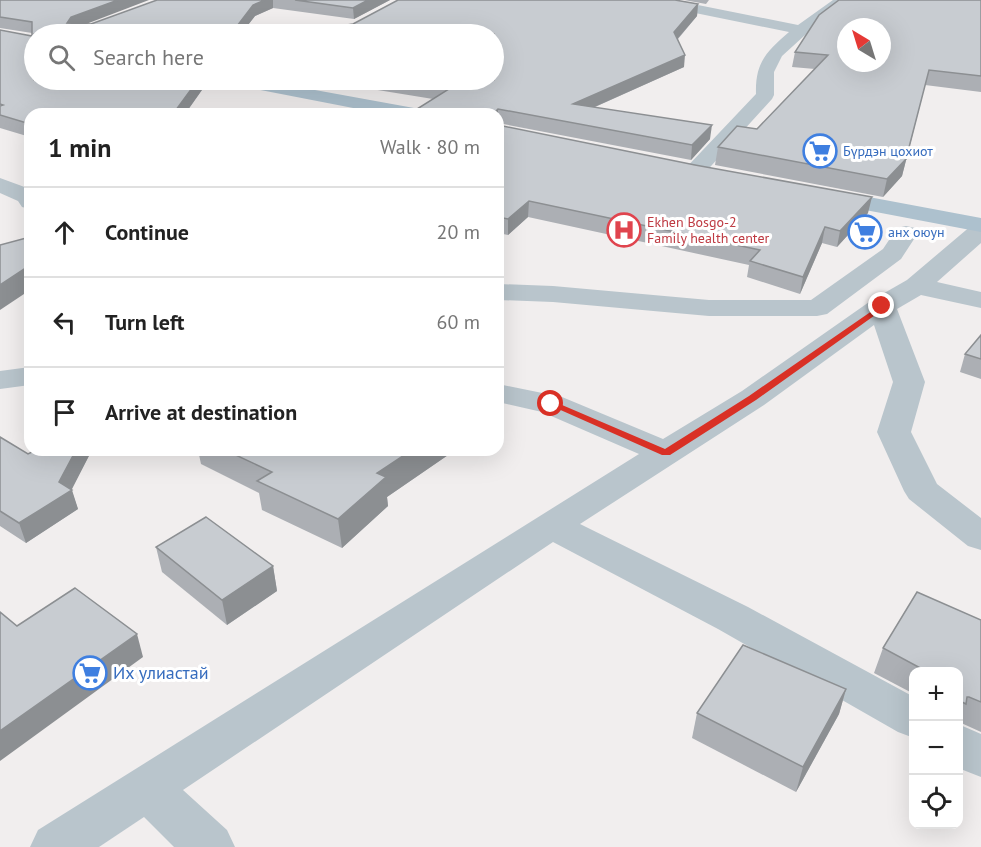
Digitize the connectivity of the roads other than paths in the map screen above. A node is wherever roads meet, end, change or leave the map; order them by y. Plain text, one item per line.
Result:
1 (651, 0) edge
2 (843, 0) edge
3 (800, 30) junction
4 (293, 90) edge
5 (384, 108) edge
6 (671, 166) edge
7 (694, 171) junction
8 (717, 175) edge
9 (0, 185) edge
10 (808, 192) edge
11 (24, 195) edge
12 (981, 225) edge
13 (981, 230) edge
14 (906, 233) dead end
15 (917, 286) junction
16 (504, 292) edge
17 (981, 300) edge
18 (882, 306) junction
19 (24, 377) edge
20 (0, 380) edge
21 (504, 394) edge
22 (666, 453) junction
23 (550, 525) junction
24 (981, 537) edge
25 (909, 716) edge
26 (963, 747) edge
27 (981, 756) edge
28 (146, 787) junction
29 (56, 847) edge
30 (209, 847) edge

1 - 3 street
2 - 3 street
3 - 7 street
4 - 5 main road
6 - 7 main road
7 - 8 main road
9 - 11 street
10 - 12 main road
13 - 15 street
14 - 16 street
15 - 17 street
15 - 18 street
18 - 22 street
18 - 24 street
19 - 20 street
21 - 22 street
22 - 23 street
23 - 25 street
23 - 28 street
26 - 27 street
28 - 29 street
28 - 30 street

